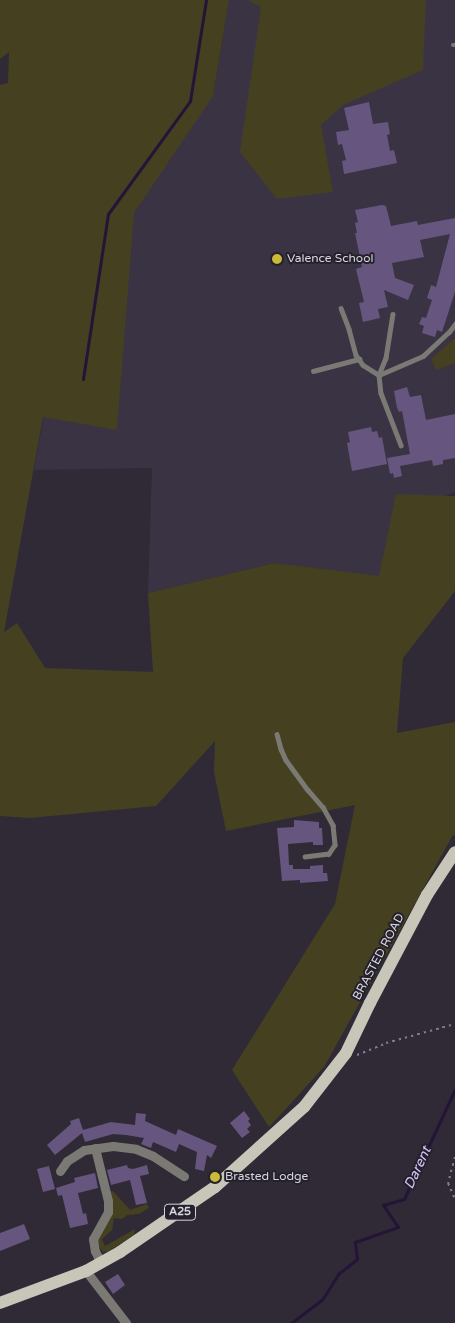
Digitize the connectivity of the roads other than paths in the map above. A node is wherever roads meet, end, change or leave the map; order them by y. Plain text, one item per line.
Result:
1 (341, 308) dead end
2 (393, 314) dead end
3 (455, 324) edge
4 (359, 359) junction
5 (313, 372) dead end
6 (379, 375) junction
7 (401, 445) dead end
8 (277, 734) dead end
9 (455, 852) edge
10 (305, 857) dead end
11 (95, 1148) junction
12 (60, 1171) dead end
13 (184, 1176) dead end
14 (101, 1263) junction
15 (86, 1271) junction
16 (0, 1303) edge
17 (126, 1323) edge

1 - 4 lane
2 - 6 lane
3 - 6 lane
4 - 5 lane
4 - 6 lane
6 - 7 lane
8 - 10 lane
9 - 14 main road, BRASTED ROAD / A25
11 - 12 street
11 - 13 street
11 - 14 street
14 - 15 main road, A25
15 - 16 main road, A25
15 - 17 street

